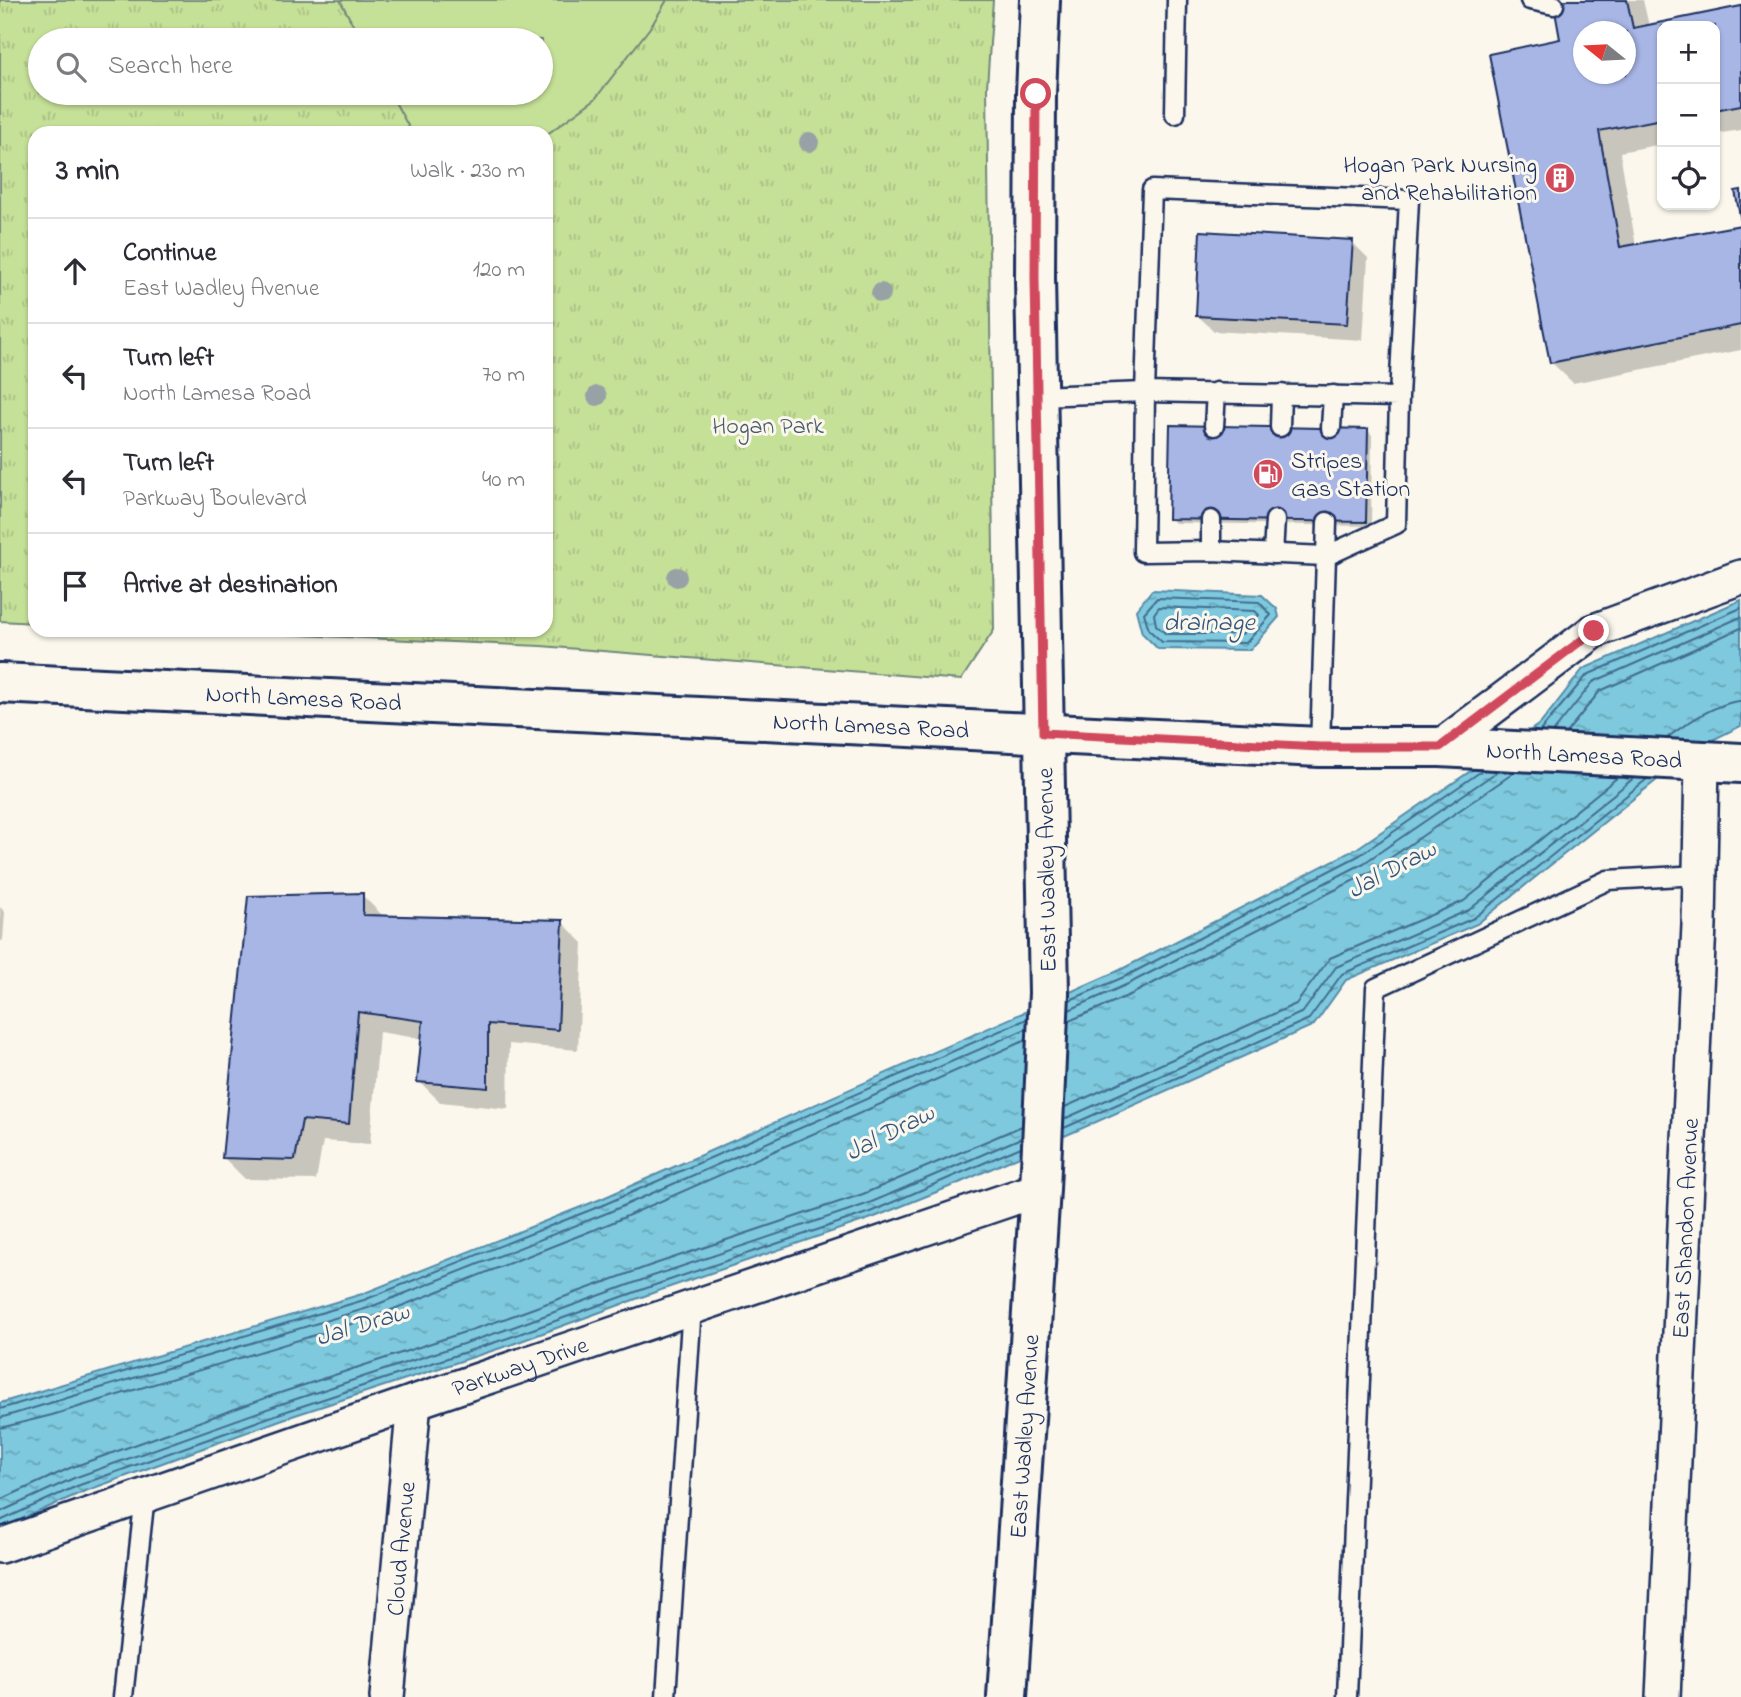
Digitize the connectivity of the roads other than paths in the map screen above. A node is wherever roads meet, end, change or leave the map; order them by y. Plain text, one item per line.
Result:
1 (1041, 0) edge
2 (1177, 0) edge
3 (1530, 0) edge
4 (1554, 5) dead end
5 (1175, 114) dead end
6 (1145, 392) junction
7 (1216, 392) junction
8 (1282, 394) junction
9 (1333, 395) junction
10 (1037, 396) junction
11 (1399, 397) junction
12 (1214, 426) dead end
13 (1280, 427) dead end
14 (1331, 428) dead end
15 (1211, 520) dead end
16 (1275, 520) dead end
17 (1327, 522) dead end
18 (1211, 551) junction
19 (1273, 554) junction
20 (1326, 556) junction
21 (1741, 577) edge
22 (0, 683) edge
23 (1043, 733) junction
24 (1320, 747) junction
25 (1440, 747) junction
26 (1702, 760) junction
27 (1741, 764) edge
28 (1700, 875) junction
29 (1040, 1189) junction
30 (692, 1306) junction
31 (414, 1402) junction
32 (145, 1495) junction
33 (0, 1546) edge
34 (123, 1697) edge
35 (387, 1697) edge
36 (666, 1697) edge
37 (1007, 1697) edge
38 (1347, 1697) edge
39 (1663, 1697) edge

1 - 10 main road, East Wadley Avenue
2 - 5 lane
3 - 4 lane
6 - 7 lane
6 - 10 lane
6 - 11 lane
6 - 18 lane
7 - 8 lane
7 - 12 lane
8 - 9 lane
8 - 13 lane
9 - 11 lane
9 - 14 lane
10 - 23 main road, East Wadley Avenue
11 - 20 lane
15 - 18 lane
16 - 19 lane
17 - 20 lane
18 - 19 lane
19 - 20 lane
20 - 24 lane
21 - 25 street
22 - 23 main road, North Lamesa Road
23 - 24 main road, North Lamesa Road
23 - 29 main road, East Wadley Avenue
24 - 25 main road, North Lamesa Road
25 - 26 main road, North Lamesa Road
26 - 27 main road, North Lamesa Road
26 - 28 street, East Shandon Avenue
28 - 38 lane
28 - 39 street, East Shandon Avenue
29 - 30 street, Parkway Drive
29 - 37 main road, East Wadley Avenue
30 - 31 street, Parkway Drive
30 - 36 lane
31 - 32 street, Parkway Drive
31 - 35 street, Cloud Avenue
32 - 33 street, Parkway Drive
32 - 34 lane

